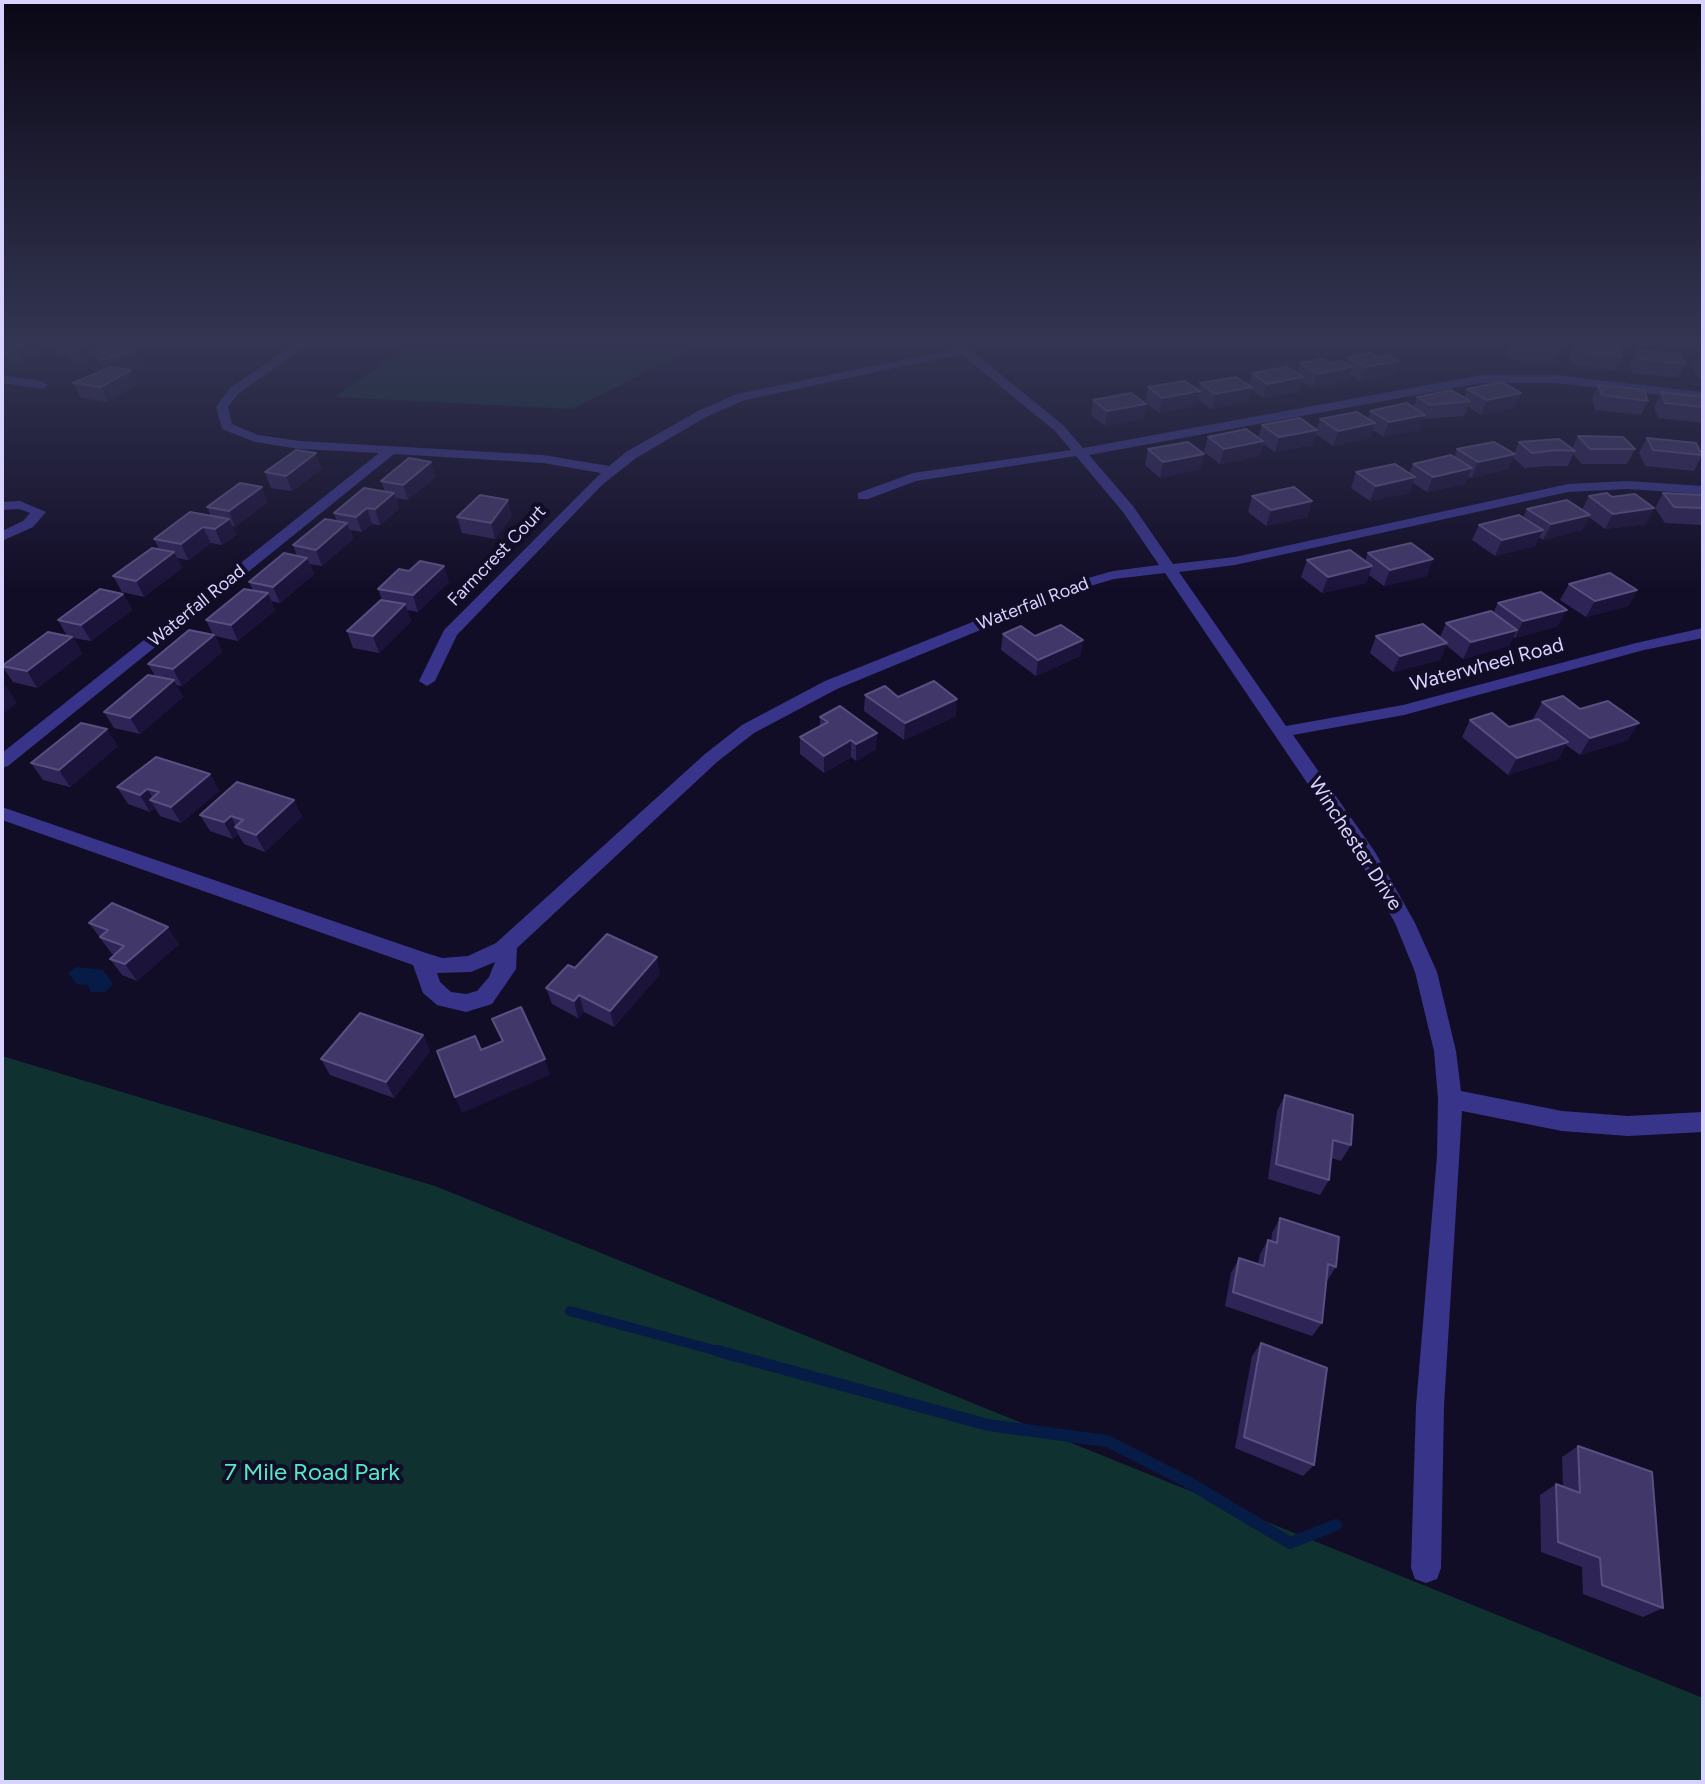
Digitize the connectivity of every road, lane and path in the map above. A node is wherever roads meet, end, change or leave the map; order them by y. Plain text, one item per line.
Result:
1 (226, 424) edge
2 (685, 424) edge
3 (1054, 424) edge
4 (1234, 424) edge
5 (391, 450) junction
6 (1082, 452) junction
7 (609, 470) junction
8 (1703, 490) edge
9 (863, 496) dead end
10 (2, 506) edge
11 (2, 537) edge
12 (1169, 569) junction
13 (1703, 633) edge
14 (427, 681) dead end
15 (1281, 732) junction
16 (2, 762) edge
17 (2, 813) edge
18 (507, 945) junction
19 (422, 960) junction
20 (1450, 1099) junction
21 (1703, 1122) edge
22 (1426, 1568) dead end

1 - 5 street
2 - 7 street, Farmcrest Court
3 - 6 street, Winchester Drive
4 - 6 street
5 - 7 street
5 - 16 street, Waterfall Road
6 - 9 street
6 - 12 street, Winchester Drive
7 - 14 street, Farmcrest Court
8 - 12 street, Waterfall Road
10 - 11 street
12 - 15 street, Winchester Drive
12 - 18 street, Waterfall Road
13 - 15 street, Waterwheel Road
15 - 20 street, Winchester Drive
17 - 19 street, Waterfall Road
18 - 19 street, Waterfall Road
18 - 19 street
20 - 21 street
20 - 22 street, Winchester Drive

